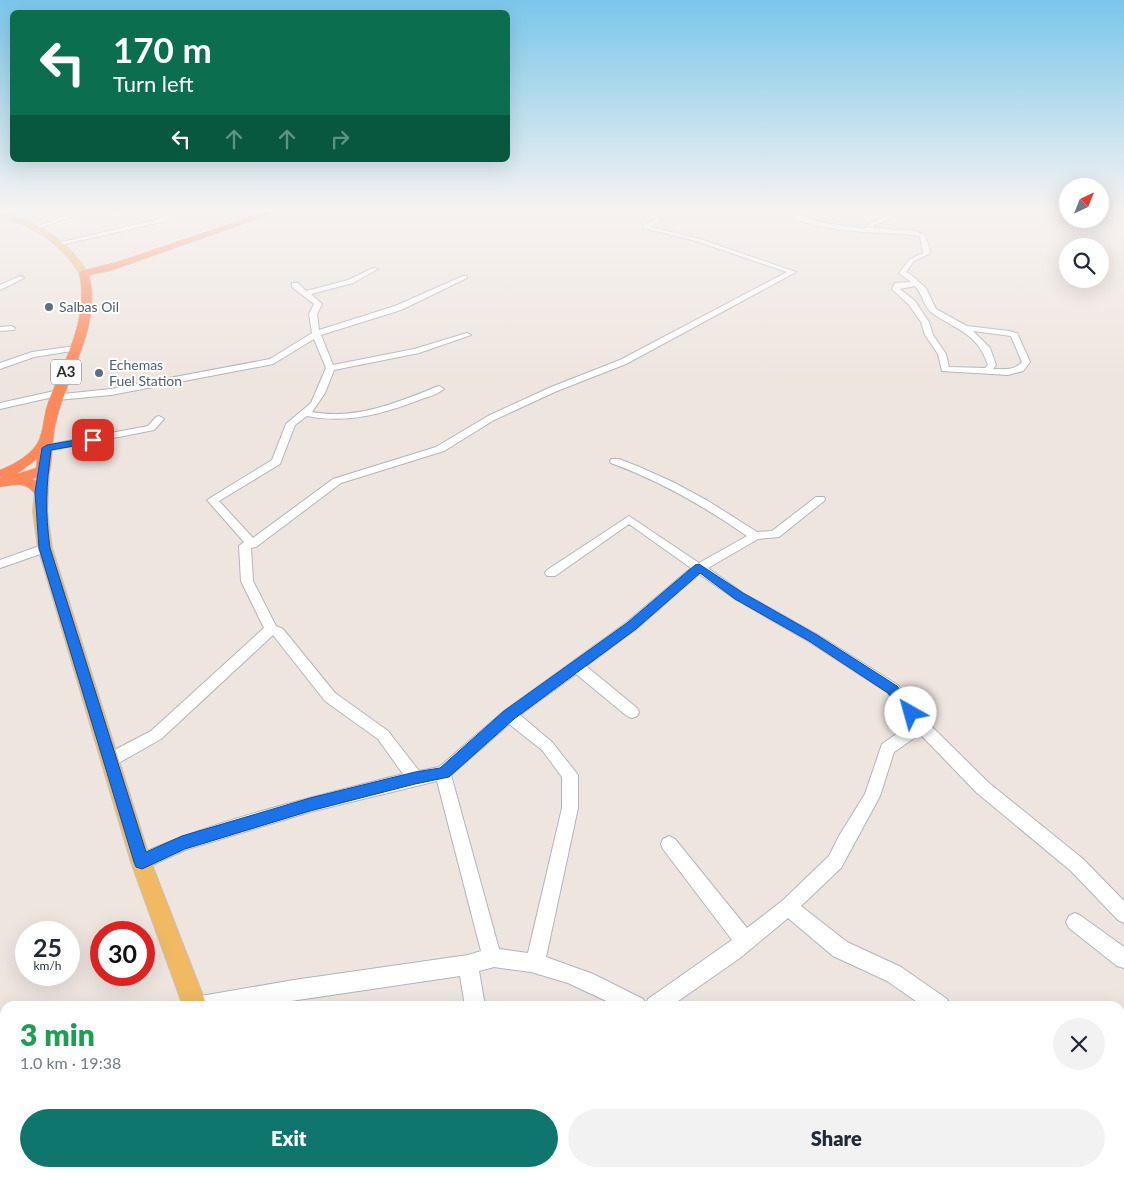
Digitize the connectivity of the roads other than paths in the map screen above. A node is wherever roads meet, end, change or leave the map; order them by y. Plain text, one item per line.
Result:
1 (79, 267) edge
2 (112, 267) joint
3 (778, 267) edge
4 (907, 267) edge
5 (375, 269) dead end
6 (84, 273) junction
7 (465, 277) dead end
8 (20, 278) dead end
9 (916, 284) junction
10 (296, 285) dead end
11 (0, 288) edge
12 (306, 293) junction
13 (11, 328) dead end
14 (965, 328) junction
15 (0, 329) edge
16 (316, 334) junction
17 (467, 335) dead end
18 (75, 348) junction
19 (3, 364) edge
20 (330, 368) junction
21 (987, 371) junction
22 (0, 378) edge
23 (439, 389) dead end
24 (58, 395) junction
25 (0, 406) edge
26 (305, 414) junction
27 (160, 419) dead end
28 (47, 444) junction
29 (615, 460) dead end
30 (43, 472) junction
31 (1, 480) edge
32 (40, 492) junction
33 (820, 499) dead end
34 (755, 536) junction
35 (252, 544) junction
36 (44, 548) junction
37 (0, 564) edge
38 (699, 568) junction
39 (552, 573) dead end
40 (271, 629) junction
41 (576, 666) junction
42 (632, 712) dead end
43 (509, 715) junction
44 (921, 725) junction
45 (110, 760) junction
46 (444, 773) junction
47 (415, 778) junction
48 (669, 844) dead end
49 (142, 862) junction
50 (788, 907) junction
51 (1124, 914) edge
52 (1075, 922) dead end
53 (745, 941) junction
54 (492, 958) junction
55 (1124, 959) edge
56 (535, 964) junction
57 (468, 965) junction
58 (193, 1001) edge
59 (230, 1001) edge
60 (474, 1001) edge
61 (627, 1001) edge
62 (662, 1001) edge
63 (933, 1001) edge

1 - 6 main road
2 - 6 highway
2 - 6 highway
3 - 35 street
4 - 9 street
5 - 12 street
6 - 18 highway, A3
7 - 16 street
8 - 11 street
9 - 14 street
9 - 21 street
10 - 12 street
12 - 16 street
13 - 15 street
14 - 21 street
14 - 21 street
16 - 20 street
16 - 24 street
17 - 20 street
18 - 19 street
18 - 24 highway, A3
19 - 22 street
20 - 26 street
23 - 26 street
24 - 25 street
24 - 28 highway, A3
26 - 35 street
27 - 28 street
28 - 30 highway, A3
28 - 31 highway
29 - 34 street
30 - 31 highway
30 - 32 main road
31 - 32 highway
32 - 36 main road
33 - 34 street
34 - 38 street
35 - 40 street
36 - 37 street
36 - 45 main road
38 - 39 street
38 - 41 street
38 - 44 street
40 - 45 street
40 - 47 street
41 - 42 street
41 - 43 street
43 - 46 street
43 - 56 street
44 - 50 street
44 - 51 street
45 - 49 main road
46 - 47 street
46 - 54 street
47 - 49 street
48 - 53 street
49 - 58 main road
50 - 53 street
50 - 63 street
52 - 55 street
53 - 62 street
54 - 56 street
54 - 57 street
56 - 61 street
57 - 59 street
57 - 60 street

